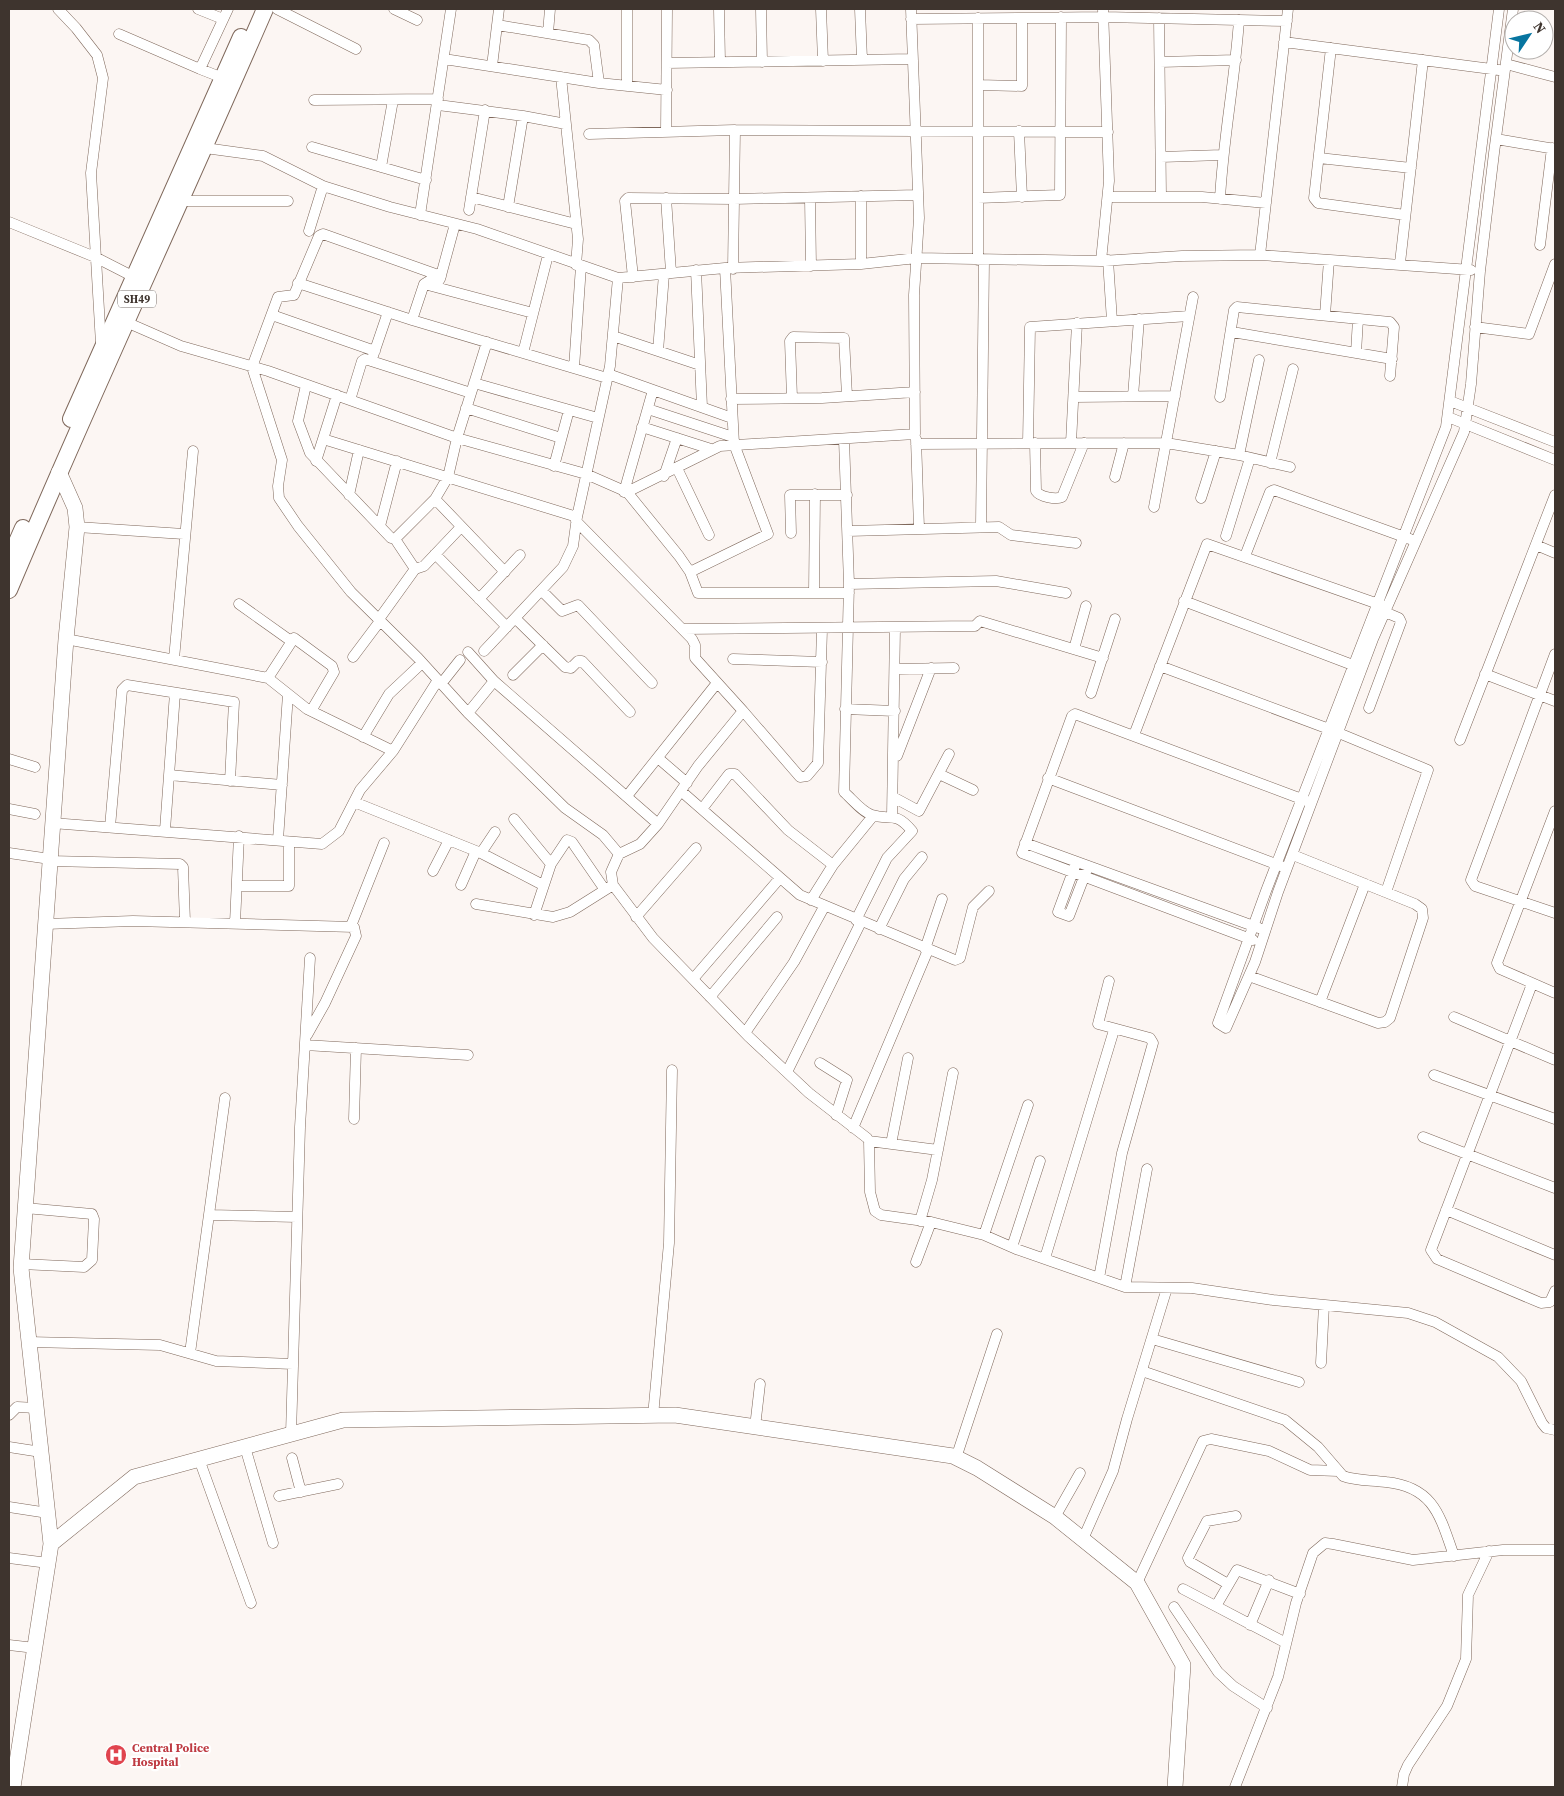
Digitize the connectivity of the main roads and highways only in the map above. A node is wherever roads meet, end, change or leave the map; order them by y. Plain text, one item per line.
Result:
1 (254, 9) edge
2 (265, 9) edge
3 (139, 279) junction
4 (9, 560) edge
5 (9, 590) edge

1 - 3 main road, SH49
2 - 3 main road, SH49
3 - 4 main road, SH49
3 - 5 main road, SH49

